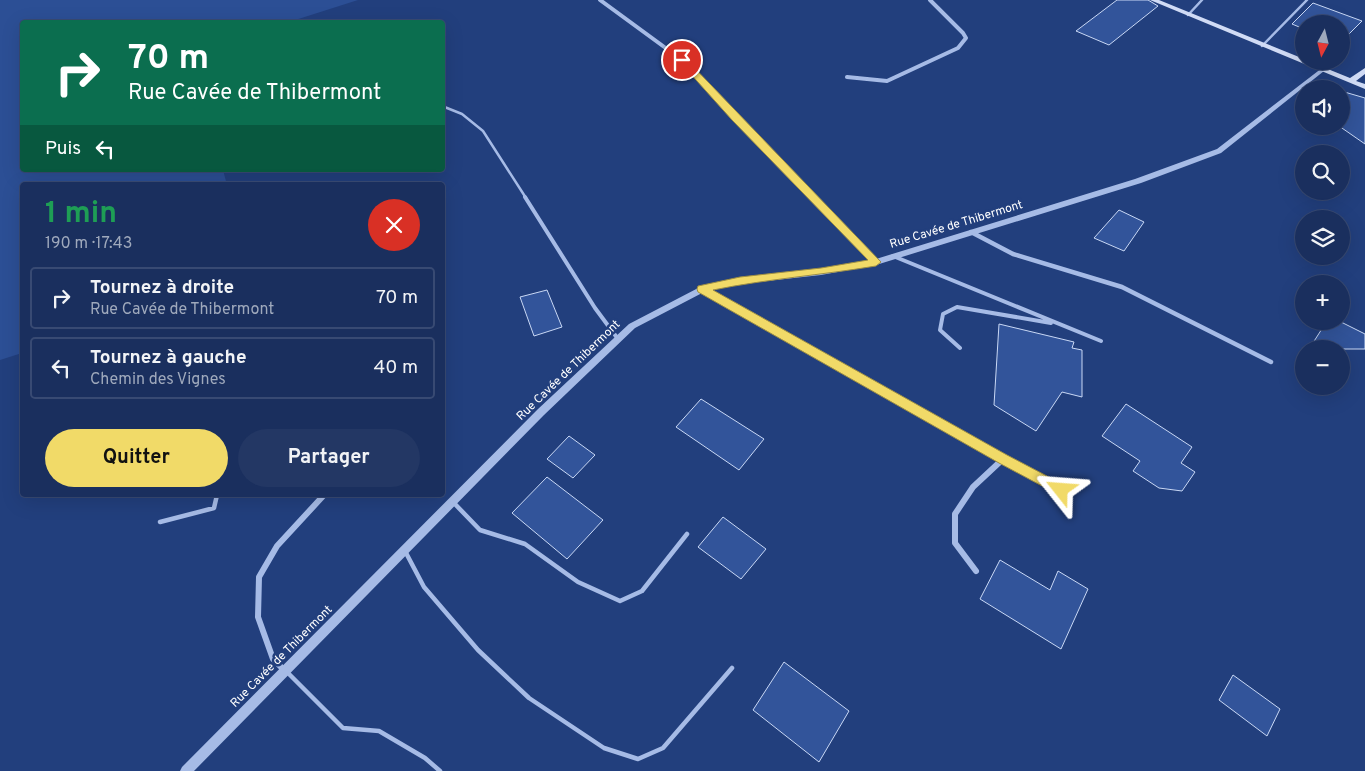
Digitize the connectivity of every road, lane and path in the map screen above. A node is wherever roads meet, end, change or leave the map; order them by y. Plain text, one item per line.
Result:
1 (600, 0) edge
2 (930, 0) edge
3 (1153, 0) edge
4 (1202, 0) edge
5 (1308, 0) edge
6 (1188, 15) junction
7 (1262, 46) junction
8 (1295, 59) edge
9 (1322, 70) joint
10 (1365, 70) edge
11 (847, 77) dead end
12 (1351, 81) junction
13 (1365, 87) edge
14 (445, 107) edge
15 (971, 232) junction
16 (893, 256) junction
17 (876, 262) junction
18 (702, 289) junction
19 (1061, 325) junction
20 (618, 340) junction
21 (1101, 341) dead end
22 (960, 348) dead end
23 (1271, 362) dead end
24 (1003, 459) junction
25 (1061, 490) dead end
26 (217, 497) edge
27 (322, 497) edge
28 (453, 502) junction
29 (160, 522) dead end
30 (687, 534) dead end
31 (405, 551) junction
32 (976, 571) dead end
33 (732, 668) dead end
34 (284, 670) junction
35 (186, 771) edge
36 (440, 771) edge

1 - 17 street
2 - 11 street
3 - 6 main road
4 - 6 lane
5 - 7 lane
6 - 7 main road
7 - 8 main road
9 - 12 main road
9 - 15 street, Rue Cavée de Thibermont
10 - 12 main road
12 - 13 main road
14 - 20 lane
15 - 16 street, Rue Cavée de Thibermont
15 - 23 street
16 - 17 street, Rue Cavée de Thibermont
16 - 19 lane
17 - 18 street, Rue Cavée de Thibermont
18 - 20 street, Rue Cavée de Thibermont
18 - 24 street
19 - 21 lane
19 - 22 lane
20 - 28 street, Rue Cavée de Thibermont
24 - 25 street
24 - 32 street
26 - 29 lane
27 - 34 street
28 - 30 lane
28 - 31 street, Rue Cavée de Thibermont
31 - 33 lane
31 - 34 street, Rue Cavée de Thibermont
34 - 35 street, Rue Cavée de Thibermont
34 - 36 lane

